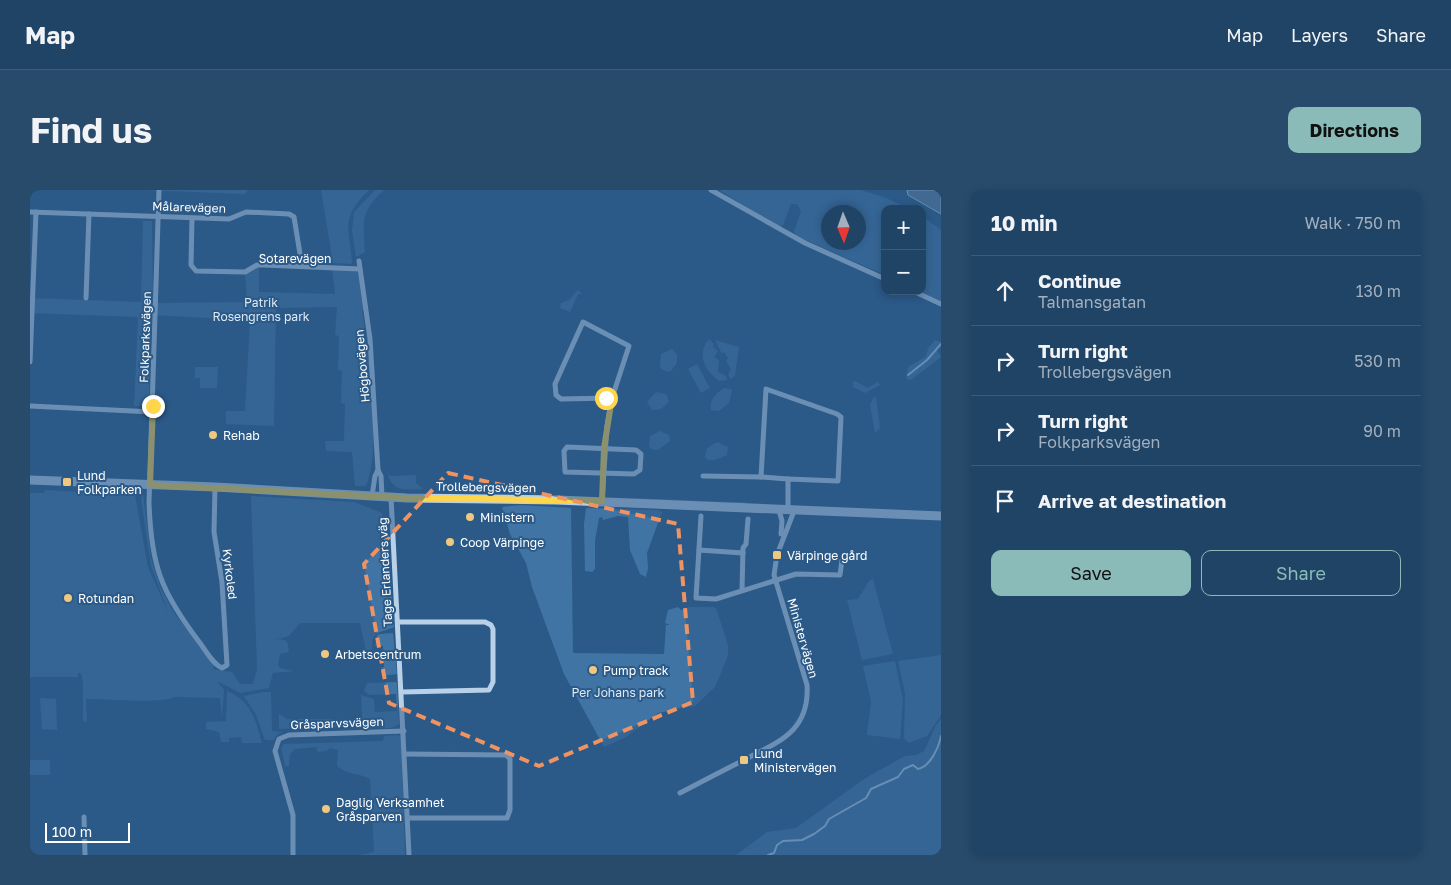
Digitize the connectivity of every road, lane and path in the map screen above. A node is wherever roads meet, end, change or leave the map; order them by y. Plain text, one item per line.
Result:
1 (159, 190) edge
2 (711, 190) edge
3 (30, 212) edge
4 (36, 212) junction
5 (89, 214) junction
6 (158, 217) junction
7 (192, 219) junction
8 (359, 261) dead end
9 (302, 266) junction
10 (360, 269) junction
11 (881, 277) edge
12 (921, 295) edge
13 (86, 298) dead end
14 (941, 304) edge
15 (30, 362) edge
16 (612, 398) junction
17 (30, 406) edge
18 (153, 412) junction
19 (604, 448) junction
20 (378, 470) junction
21 (604, 472) junction
22 (703, 476) dead end
23 (761, 477) junction
24 (788, 479) junction
25 (30, 480) edge
26 (150, 485) junction
27 (215, 487) junction
28 (372, 496) junction
29 (387, 497) junction
30 (602, 501) junction
31 (787, 511) junction
32 (701, 516) dead end
33 (941, 516) edge
34 (748, 519) dead end
35 (781, 540) junction
36 (699, 550) junction
37 (743, 553) junction
38 (842, 560) dead end
39 (775, 581) junction
40 (742, 590) junction
41 (398, 622) junction
42 (227, 662) joint
43 (402, 692) junction
44 (404, 731) junction
45 (405, 754) junction
46 (680, 793) dead end
47 (84, 817) dead end
48 (408, 818) junction
49 (85, 855) edge
50 (293, 855) edge
51 (409, 855) edge

1 - 6 street, Folkparksvägen
2 - 11 street
3 - 4 street, Målarevägen
4 - 5 street, Målarevägen
4 - 15 street
5 - 6 street, Målarevägen
5 - 13 street
6 - 7 street, Målarevägen
6 - 18 street, Folkparksvägen
7 - 9 street, Målarevägen
7 - 9 street, Sotarevägen
8 - 10 street, Högbovägen
9 - 10 street, Sotarevägen
10 - 20 street, Högbovägen
12 - 14 street
16 - 16 street
16 - 19 street
17 - 18 street
18 - 26 street, Folkparksvägen
19 - 21 street
19 - 21 street
19 - 21 street
20 - 28 street, Högbovägen
20 - 29 street, Högbovägen
21 - 30 street
22 - 23 street
23 - 24 street
23 - 24 street
24 - 31 street
25 - 26 street, Trollebergsvägen
26 - 27 street, Trollebergsvägen
26 - 42 street, Folkparksvägen
27 - 28 street, Trollebergsvägen
27 - 42 street, Kyrkoled
28 - 29 street, Trollebergsvägen
29 - 30 street, Trollebergsvägen
29 - 41 street, Tage Erlanders väg
30 - 31 street, Trollebergsvägen
31 - 33 street, Trollebergsvägen
31 - 35 street, Ministervägen
31 - 35 street, Ministervägen
32 - 36 street
34 - 37 street
35 - 39 street, Ministervägen
36 - 37 street
36 - 40 street
37 - 40 street
38 - 39 street
39 - 40 street
39 - 46 street, Ministervägen
41 - 43 street, Tage Erlanders väg
41 - 43 street
43 - 44 street, Tage Erlanders väg
44 - 45 street, Tage Erlanders väg
44 - 50 street, Gråsparvsvägen
45 - 48 street, Tage Erlanders väg
45 - 48 street
47 - 49 street
48 - 51 street, Tage Erlanders väg

